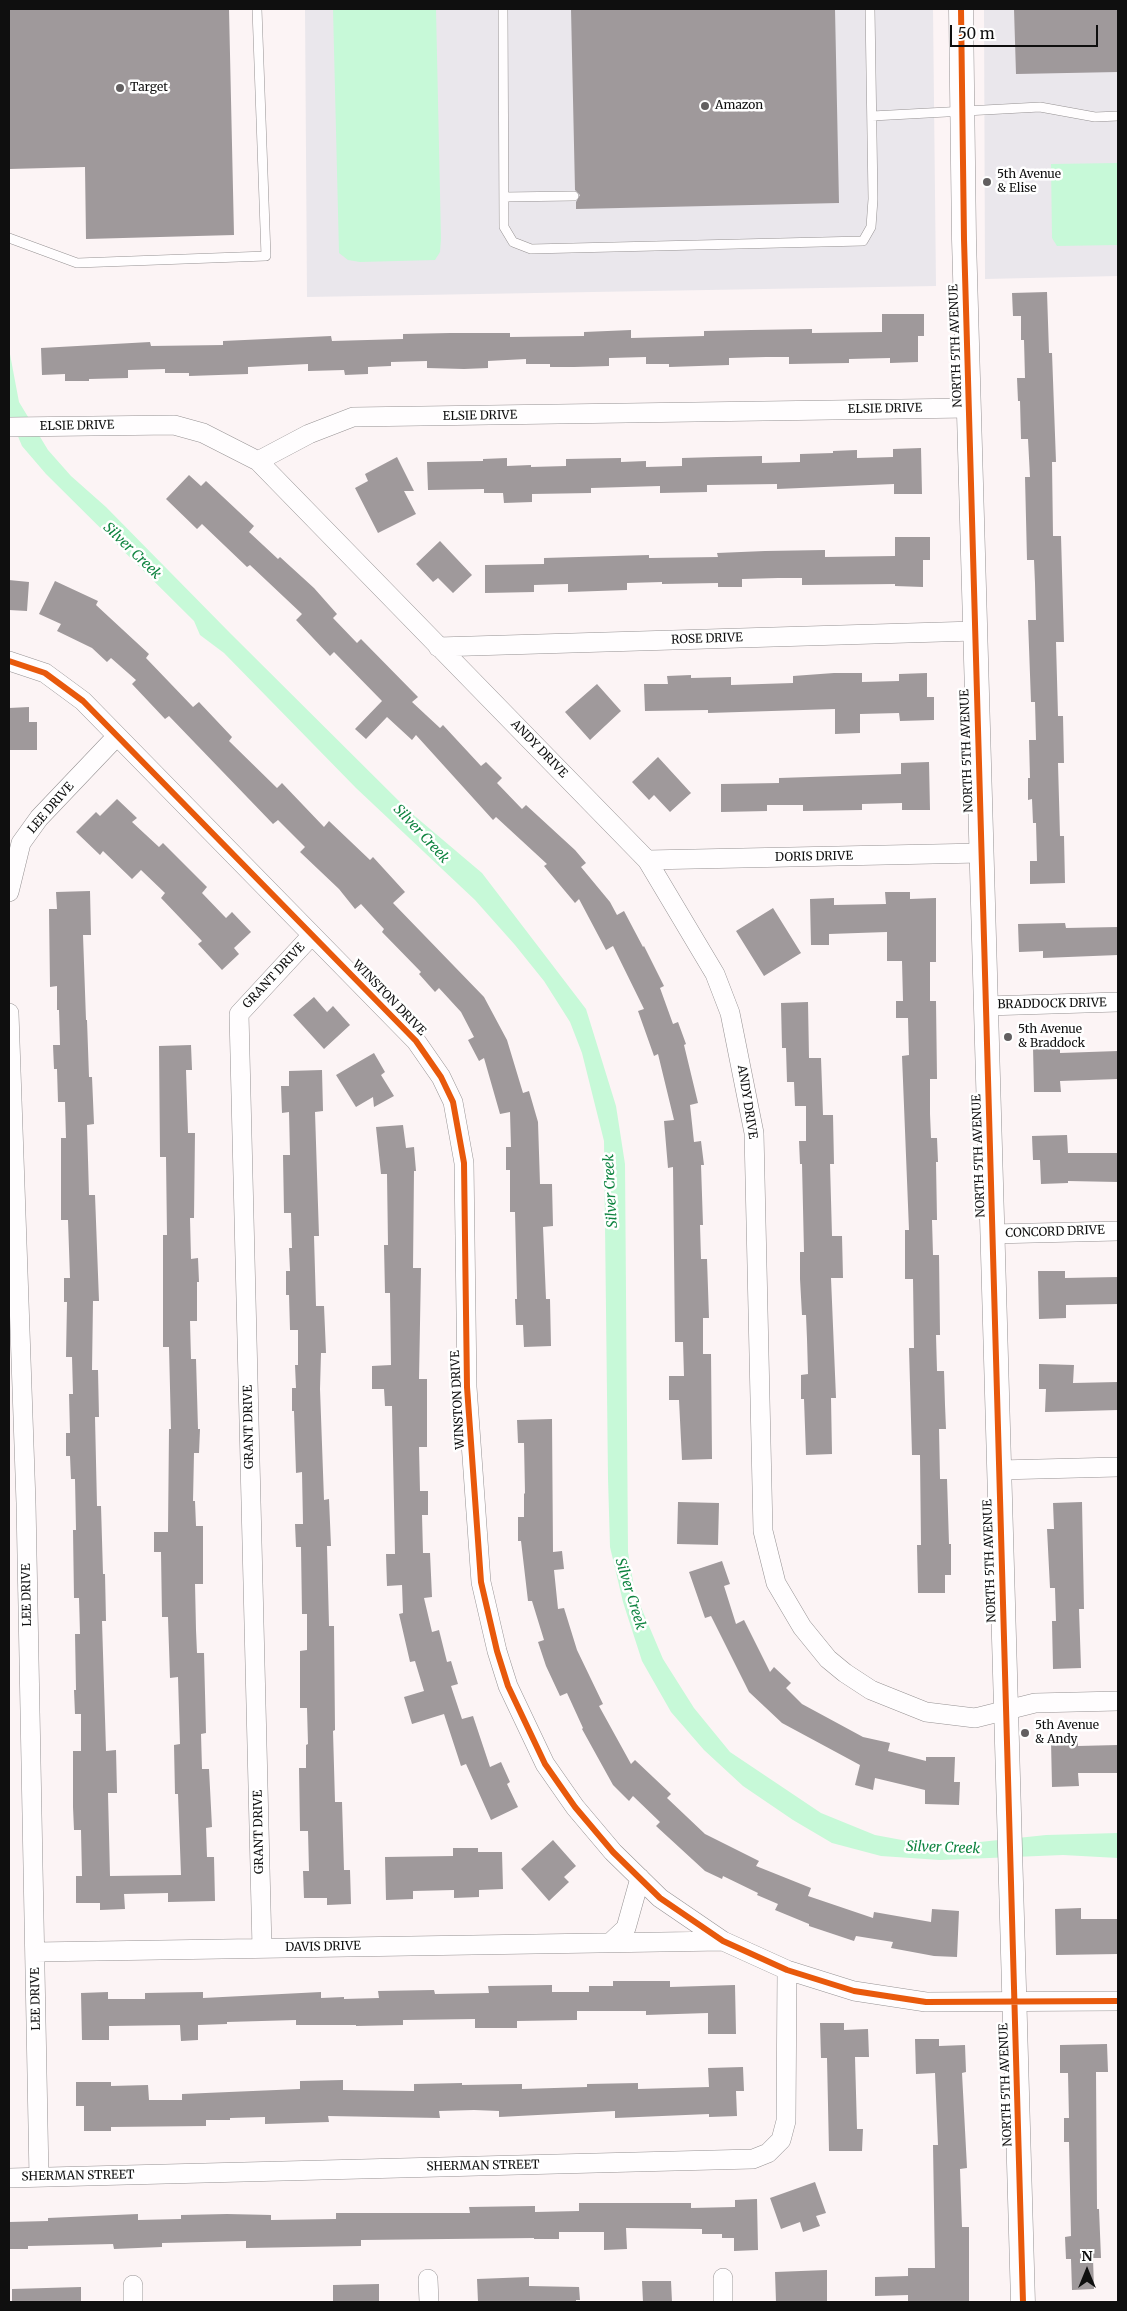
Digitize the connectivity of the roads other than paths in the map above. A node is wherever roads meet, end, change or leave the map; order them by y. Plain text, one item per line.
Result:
1 (257, 9) edge
2 (503, 9) edge
3 (870, 9) edge
4 (961, 9) edge
5 (962, 110) junction
6 (872, 116) junction
7 (1118, 116) edge
8 (574, 196) dead end
9 (504, 197) junction
10 (9, 238) edge
11 (969, 408) junction
12 (9, 427) edge
13 (258, 461) junction
14 (975, 631) junction
15 (438, 647) junction
16 (9, 661) edge
17 (117, 736) junction
18 (981, 853) junction
19 (647, 860) junction
20 (9, 892) edge
21 (312, 935) junction
22 (1118, 1002) edge
23 (986, 1006) junction
24 (9, 1013) edge
25 (1118, 1230) edge
26 (992, 1234) junction
27 (1118, 1467) edge
28 (999, 1470) junction
29 (17, 1503) edge
30 (1118, 1701) edge
31 (1006, 1711) junction
32 (640, 1878) junction
33 (723, 1941) junction
34 (612, 1942) junction
35 (262, 1948) junction
36 (35, 1952) junction
37 (787, 1970) junction
38 (1014, 2000) junction
39 (1118, 2001) edge
40 (39, 2177) junction
41 (9, 2178) edge
42 (723, 2278) dead end
43 (428, 2279) dead end
44 (429, 2302) edge
45 (723, 2302) edge
46 (1023, 2302) edge

1 - 10 lane
2 - 9 lane
3 - 6 lane
4 - 5 street, NORTH 5TH AVENUE
5 - 6 lane
5 - 7 lane
5 - 11 street, NORTH 5TH AVENUE
6 - 9 lane
8 - 9 lane
11 - 13 street, ELSIE DRIVE
11 - 14 street, NORTH 5TH AVENUE
12 - 13 street, ELSIE DRIVE
13 - 15 street, ANDY DRIVE
14 - 15 street, ROSE DRIVE
14 - 18 street, NORTH 5TH AVENUE
15 - 19 street, ANDY DRIVE
16 - 17 street, WINSTON DRIVE
17 - 20 street, LEE DRIVE
17 - 21 street, WINSTON DRIVE
18 - 19 street, DORIS DRIVE
18 - 23 street, NORTH 5TH AVENUE
19 - 31 street, ANDY DRIVE
21 - 32 street, WINSTON DRIVE
21 - 35 street, GRANT DRIVE
22 - 23 street, BRADDOCK DRIVE
23 - 26 street, NORTH 5TH AVENUE
24 - 29 street, LEE DRIVE
25 - 26 street, CONCORD DRIVE
26 - 28 street, NORTH 5TH AVENUE
27 - 28 street
28 - 31 street, NORTH 5TH AVENUE
29 - 36 street, LEE DRIVE
30 - 31 street, ANDY DRIVE
31 - 38 street, NORTH 5TH AVENUE
32 - 33 street, WINSTON DRIVE
32 - 34 street
33 - 34 street, DAVIS DRIVE
33 - 37 street, WINSTON DRIVE
34 - 35 street, DAVIS DRIVE
35 - 36 street, DAVIS DRIVE
36 - 40 street, LEE DRIVE
37 - 38 street, WINSTON DRIVE
37 - 40 street, SHERMAN STREET
38 - 39 street, WINSTON DRIVE
38 - 46 street, NORTH 5TH AVENUE
40 - 41 street, SHERMAN STREET
42 - 45 street
43 - 44 street

